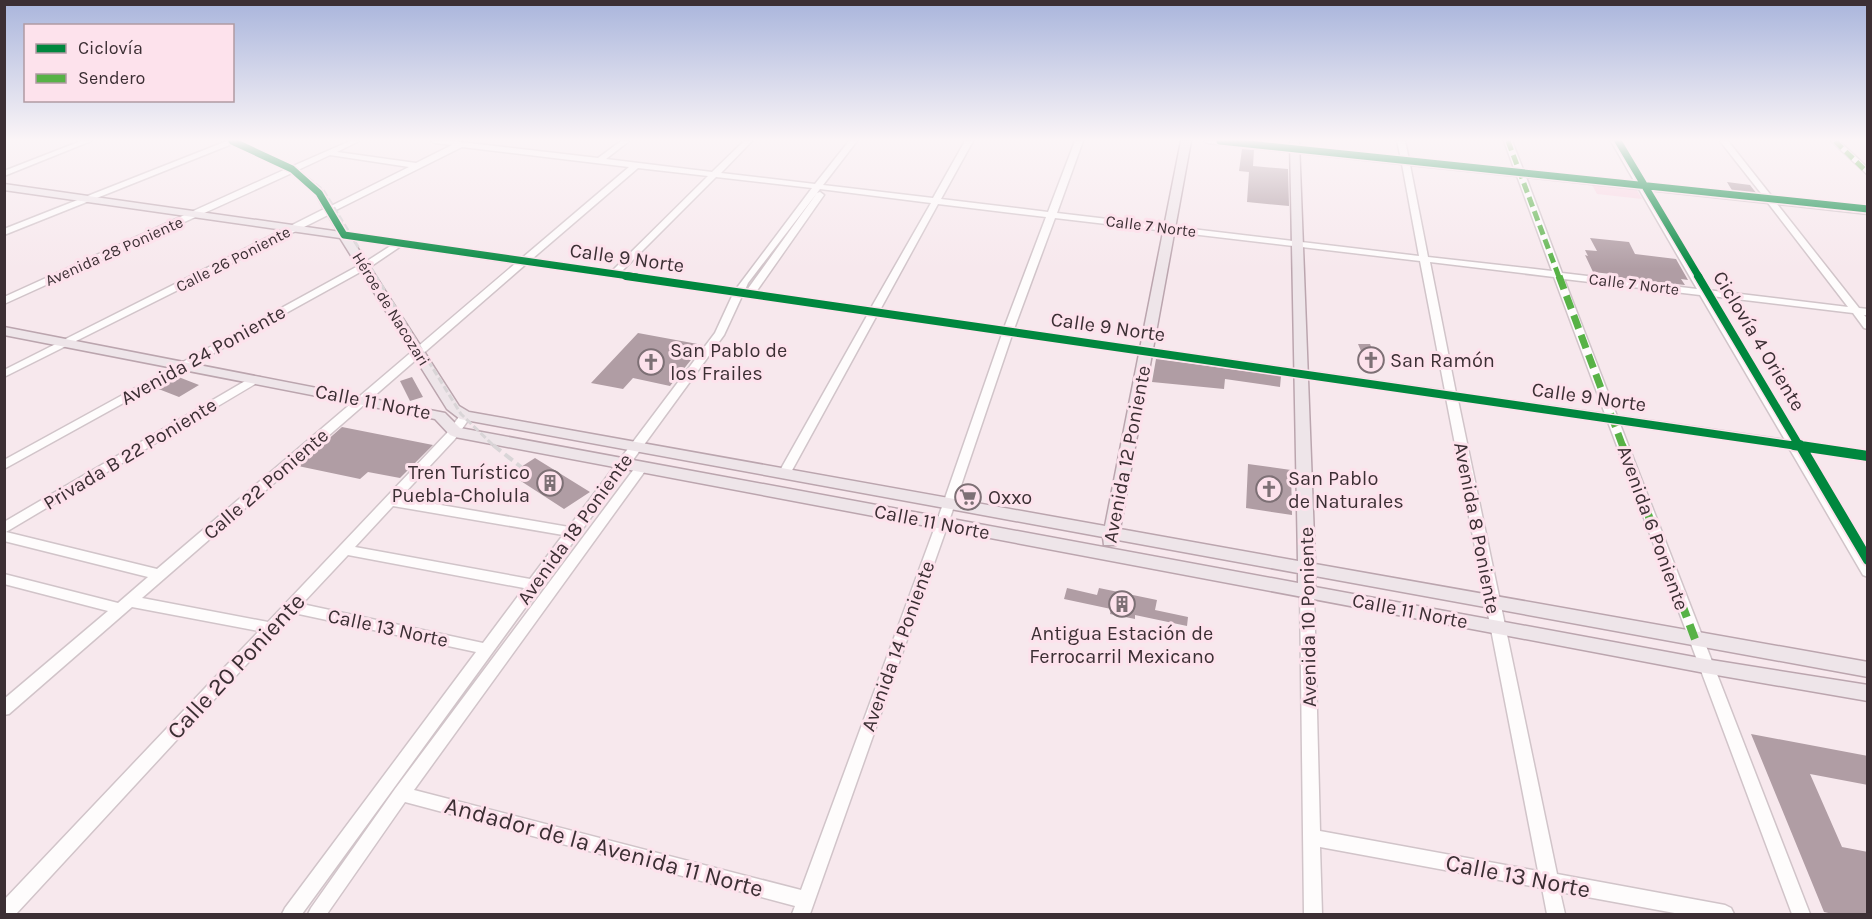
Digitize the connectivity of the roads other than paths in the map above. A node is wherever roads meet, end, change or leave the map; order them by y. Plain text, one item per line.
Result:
1 (126, 184) edge
2 (262, 184) edge
3 (308, 184) edge
4 (383, 184) edge
5 (614, 184) edge
6 (703, 184) edge
7 (789, 184) edge
8 (824, 184) edge
9 (825, 184) edge
10 (944, 184) edge
11 (1063, 184) edge
12 (1178, 184) edge
13 (1296, 184) edge
14 (1410, 184) edge
15 (1525, 184) edge
16 (1612, 184) edge
17 (1639, 184) edge
18 (1757, 184) edge
19 (4, 187) edge
20 (1641, 187) junction
21 (821, 188) junction
22 (88, 199) junction
23 (1770, 201) junction
24 (934, 202) junction
25 (331, 210) junction
26 (1868, 211) edge
27 (196, 214) junction
28 (1052, 214) junction
29 (798, 218) junction
30 (295, 228) junction
31 (1170, 228) junction
32 (4, 232) edge
33 (344, 235) junction
34 (777, 238) junction
35 (788, 240) junction
36 (400, 243) junction
37 (1298, 243) junction
38 (764, 255) junction
39 (776, 256) junction
40 (1425, 259) junction
41 (525, 261) junction
42 (363, 266) junction
43 (753, 270) junction
44 (765, 272) junction
45 (614, 274) junction
46 (1559, 275) junction
47 (1704, 292) junction
48 (744, 293) junction
49 (4, 301) edge
50 (1855, 310) junction
51 (874, 311) junction
52 (1868, 312) edge
53 (1868, 327) edge
54 (4, 331) edge
55 (1008, 331) junction
56 (68, 342) junction
57 (1147, 351) junction
58 (418, 353) junction
59 (183, 365) junction
60 (1302, 373) junction
61 (4, 374) edge
62 (256, 379) junction
63 (1451, 395) junction
64 (364, 400) junction
65 (465, 416) junction
66 (1613, 419) junction
67 (455, 432) junction
68 (1793, 445) junction
69 (635, 447) junction
70 (1868, 456) edge
71 (622, 464) junction
72 (4, 465) edge
73 (641, 468) junction
74 (784, 474) junction
75 (390, 501) junction
76 (948, 504) junction
77 (942, 524) junction
78 (4, 528) edge
79 (572, 532) junction
80 (1111, 533) junction
81 (4, 536) edge
82 (345, 550) junction
83 (1107, 554) junction
84 (1307, 569) junction
85 (1868, 572) edge
86 (160, 575) junction
87 (4, 579) edge
88 (533, 585) junction
89 (1307, 592) junction
90 (1491, 602) junction
91 (125, 605) junction
92 (291, 608) junction
93 (1496, 627) junction
94 (271, 628) junction
95 (1695, 639) junction
96 (486, 649) junction
97 (1705, 666) junction
98 (1868, 670) edge
99 (1868, 693) edge
100 (4, 709) edge
101 (401, 794) junction
102 (1311, 837) junction
103 (1549, 882) junction
104 (804, 907) edge
105 (4, 915) edge
106 (291, 915) edge
107 (317, 915) edge
108 (1313, 915) edge
109 (1556, 915) edge
110 (1725, 915) edge
111 (1801, 915) edge

1 - 22 street
2 - 27 street, Avenida 28 Poniente
3 - 25 street, Héroe de Nacozari
4 - 25 street, Calle 26 Poniente
5 - 41 street, Calle 22 Poniente
6 - 45 street
7 - 21 street, Calle 7 Norte
8 - 21 street, Avenida 18 Poniente
9 - 21 street, Avenida 18 Poniente
10 - 24 street
11 - 28 street, Avenida 14 Poniente
12 - 31 main road, Avenida 12 Poniente
13 - 37 main road, Avenida 10 Poniente
14 - 40 street, Avenida 8 Poniente
15 - 46 street, Avenida 6 Poniente
16 - 20 street
17 - 20 street
18 - 23 street
19 - 22 main road, Calle 9 Norte
20 - 23 street
20 - 47 street
21 - 24 street, Calle 7 Norte
21 - 29 street, Avenida 18 Poniente
22 - 27 main road, Calle 9 Norte
22 - 32 street
23 - 26 street
23 - 50 street
24 - 28 street, Calle 7 Norte
24 - 51 street
25 - 30 street, Calle 26 Poniente
25 - 33 street, Héroe de Nacozari
27 - 30 main road, Calle 9 Norte
27 - 49 street, Avenida 28 Poniente
28 - 31 street, Calle 7 Norte
28 - 55 street, Avenida 14 Poniente
29 - 34 street, Avenida 18 Poniente
29 - 35 street, Avenida 18 Poniente
30 - 33 main road, Calle 9 Norte
30 - 56 street, Calle 26 Poniente
31 - 37 street, Calle 7 Norte
31 - 57 main road, Avenida 12 Poniente
33 - 36 street, Calle 9 Norte
33 - 42 main road, Héroe de Nacozari
34 - 35 street
34 - 38 street, Avenida 18 Poniente
35 - 39 street, Avenida 18 Poniente
36 - 41 street, Calle 9 Norte
36 - 42 street, Avenida 24 Poniente
37 - 40 street, Calle 7 Norte
37 - 60 main road, Avenida 10 Poniente
38 - 39 street
38 - 43 street, Avenida 18 Poniente
39 - 44 street, Avenida 18 Poniente
40 - 46 street, Calle 7 Norte
40 - 63 street, Avenida 8 Poniente
41 - 45 street, Calle 9 Norte
41 - 58 street, Calle 22 Poniente
42 - 58 main road, Héroe de Nacozari
42 - 59 street, Avenida 24 Poniente
43 - 44 street
43 - 48 street, Avenida 18 Poniente
44 - 48 street, Avenida 18 Poniente
45 - 48 street, Calle 9 Norte
46 - 47 street, Calle 7 Norte
46 - 66 street, Avenida 6 Poniente
47 - 50 street, Calle 7 Norte
47 - 68 street
48 - 51 street, Calle 9 Norte
48 - 69 street, Avenida 18 Poniente
50 - 52 street, Calle 7 Norte
50 - 53 street
51 - 55 street, Calle 9 Norte
51 - 74 street
54 - 56 main road, Calle 11 Norte
55 - 57 street, Calle 9 Norte
55 - 76 street, Avenida 14 Poniente
56 - 59 main road, Calle 11 Norte
56 - 61 street, Calle 26 Poniente
57 - 60 street, Calle 9 Norte
57 - 80 main road, Avenida 12 Poniente
58 - 64 street, Calle 22 Poniente
58 - 65 main road, Héroe de Nacozari
59 - 62 main road, Calle 11 Norte
59 - 72 street, Avenida 24 Poniente
60 - 63 street, Calle 9 Norte
60 - 84 main road, Avenida 10 Poniente
62 - 64 main road, Calle 11 Norte
62 - 78 street, Privada B 22 Poniente
63 - 66 street, Calle 9 Norte
63 - 90 street, Avenida 8 Poniente
64 - 67 main road, Calle 11 Norte
64 - 86 street, Calle 22 Poniente
65 - 67 street, Calle 20 Poniente
65 - 69 main road, Calle 11 Norte
66 - 68 street, Calle 9 Norte
66 - 95 street, Avenida 6 Poniente
67 - 71 main road, Calle 11 Norte
67 - 75 street, Calle 20 Poniente
68 - 70 street, Calle 9 Norte
68 - 85 street
69 - 71 street, Avenida 18 Poniente
69 - 74 main road, Calle 11 Norte
71 - 73 main road, Calle 11 Norte
71 - 79 street, Avenida 18 Poniente
73 - 77 main road, Calle 11 Norte
73 - 101 street, Avenida 18 Poniente
74 - 76 main road, Calle 11 Norte
75 - 79 street
75 - 82 street, Calle 20 Poniente
76 - 77 street, Avenida 14 Poniente
76 - 80 main road, Calle 11 Norte
77 - 83 main road, Calle 11 Norte
77 - 104 street, Avenida 14 Poniente
79 - 88 street, Avenida 18 Poniente
80 - 83 main road, Avenida 12 Poniente
80 - 84 main road, Calle 11 Norte
81 - 86 street
82 - 88 street
82 - 92 street, Calle 20 Poniente
83 - 89 main road, Calle 11 Norte
84 - 89 main road, Avenida 10 Poniente
84 - 90 main road, Calle 11 Norte
86 - 91 street, Calle 22 Poniente
87 - 91 street
88 - 96 street, Avenida 18 Poniente
89 - 93 main road, Calle 11 Norte
89 - 102 street, Avenida 10 Poniente
90 - 93 street, Avenida 8 Poniente
90 - 95 main road, Calle 11 Norte
91 - 94 street
91 - 100 street, Calle 22 Poniente
92 - 94 street, Calle 20 Poniente
92 - 96 street, Calle 13 Norte
93 - 97 main road, Calle 11 Norte
93 - 103 street, Avenida 8 Poniente
94 - 105 street, Calle 20 Poniente
95 - 97 street, Avenida 6 Poniente
95 - 98 main road, Calle 11 Norte
96 - 106 street, Avenida 18 Poniente
97 - 99 main road, Calle 11 Norte
97 - 111 street, Avenida 6 Poniente
101 - 104 street, Andador de la Avenida 11 Norte
101 - 107 street, Avenida 18 Poniente
102 - 103 street, Calle 13 Norte
102 - 108 street, Avenida 10 Poniente
103 - 109 street, Avenida 8 Poniente
103 - 110 street, Calle 13 Norte

